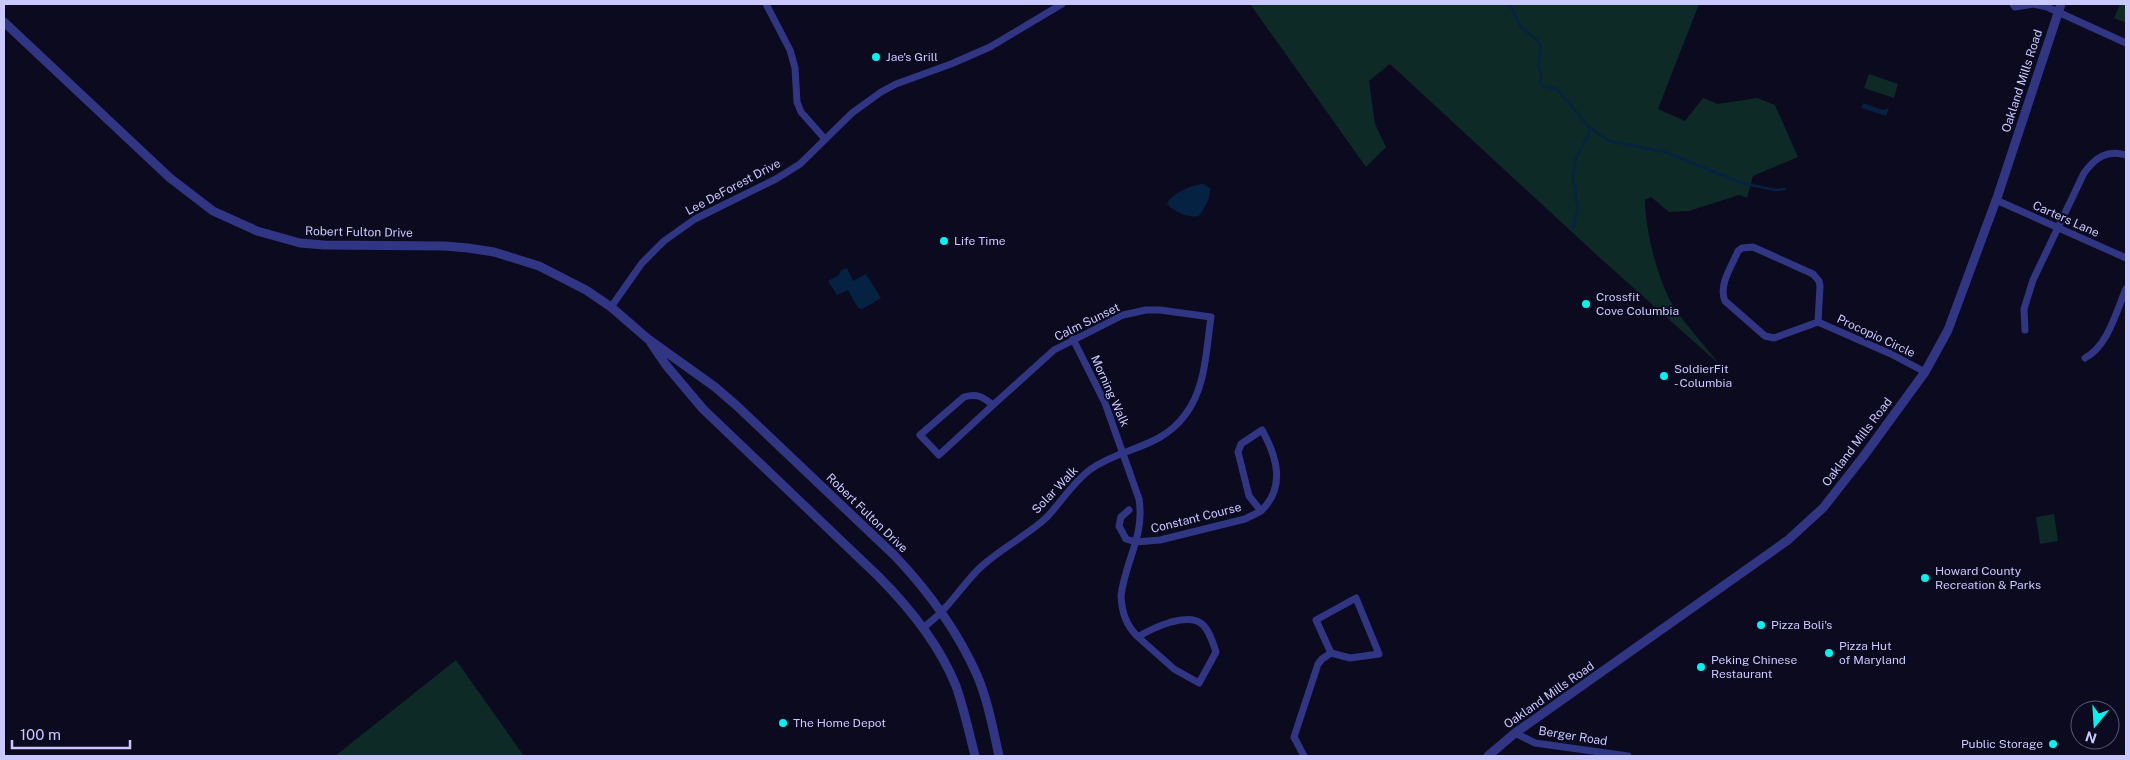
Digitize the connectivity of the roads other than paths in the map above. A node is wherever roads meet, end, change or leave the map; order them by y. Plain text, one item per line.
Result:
1 (766, 4) edge
2 (1062, 4) edge
3 (2013, 4) edge
4 (2060, 8) edge
5 (4, 22) edge
6 (2126, 43) edge
7 (825, 138) junction
8 (2126, 155) edge
9 (1996, 200) junction
10 (2058, 227) junction
11 (2126, 258) edge
12 (2126, 289) edge
13 (611, 307) junction
14 (1212, 317) joint
15 (1818, 322) junction
16 (2025, 330) dead end
17 (648, 339) junction
18 (1073, 339) junction
19 (2085, 358) dead end
20 (1925, 372) junction
21 (993, 406) junction
22 (1124, 453) junction
23 (1129, 510) dead end
24 (1261, 512) junction
25 (1136, 542) junction
26 (942, 612) junction
27 (923, 628) junction
28 (1138, 637) junction
29 (1331, 653) junction
30 (1515, 733) junction
31 (975, 756) edge
32 (999, 756) edge
33 (1304, 756) edge
34 (1488, 756) edge
35 (1628, 756) edge

1 - 7 street
2 - 7 street, Lee DeForest Drive
3 - 4 street
4 - 6 street
4 - 9 street, Oakland Mills Road
5 - 13 street, Robert Fulton Drive
7 - 13 street, Lee DeForest Drive
8 - 10 street
9 - 10 street, Carters Lane
9 - 20 street, Oakland Mills Road
10 - 11 street, Carters Lane
10 - 16 street
12 - 19 street
13 - 17 street, Robert Fulton Drive
14 - 18 street, Calm Sunset
14 - 22 street, Solar Walk
15 - 15 street, Procopio Circle
15 - 20 street, Procopio Circle
17 - 26 street, Robert Fulton Drive
17 - 27 street, Robert Fulton Drive
18 - 21 street, Calm Sunset
18 - 22 street, Morning Walk
20 - 30 street, Oakland Mills Road
21 - 21 street, Calm Sunset
22 - 25 street, Morning Walk
22 - 26 street, Solar Walk
23 - 25 street
24 - 24 street, Constant Course
24 - 25 street, Constant Course
25 - 28 street, Morning Walk
26 - 27 street, Solar Walk
26 - 32 street, Robert Fulton Drive
27 - 31 street, Robert Fulton Drive
28 - 28 street, Morning Walk
29 - 29 street
29 - 33 street
30 - 34 street, Oakland Mills Road
30 - 35 street, Berger Road

